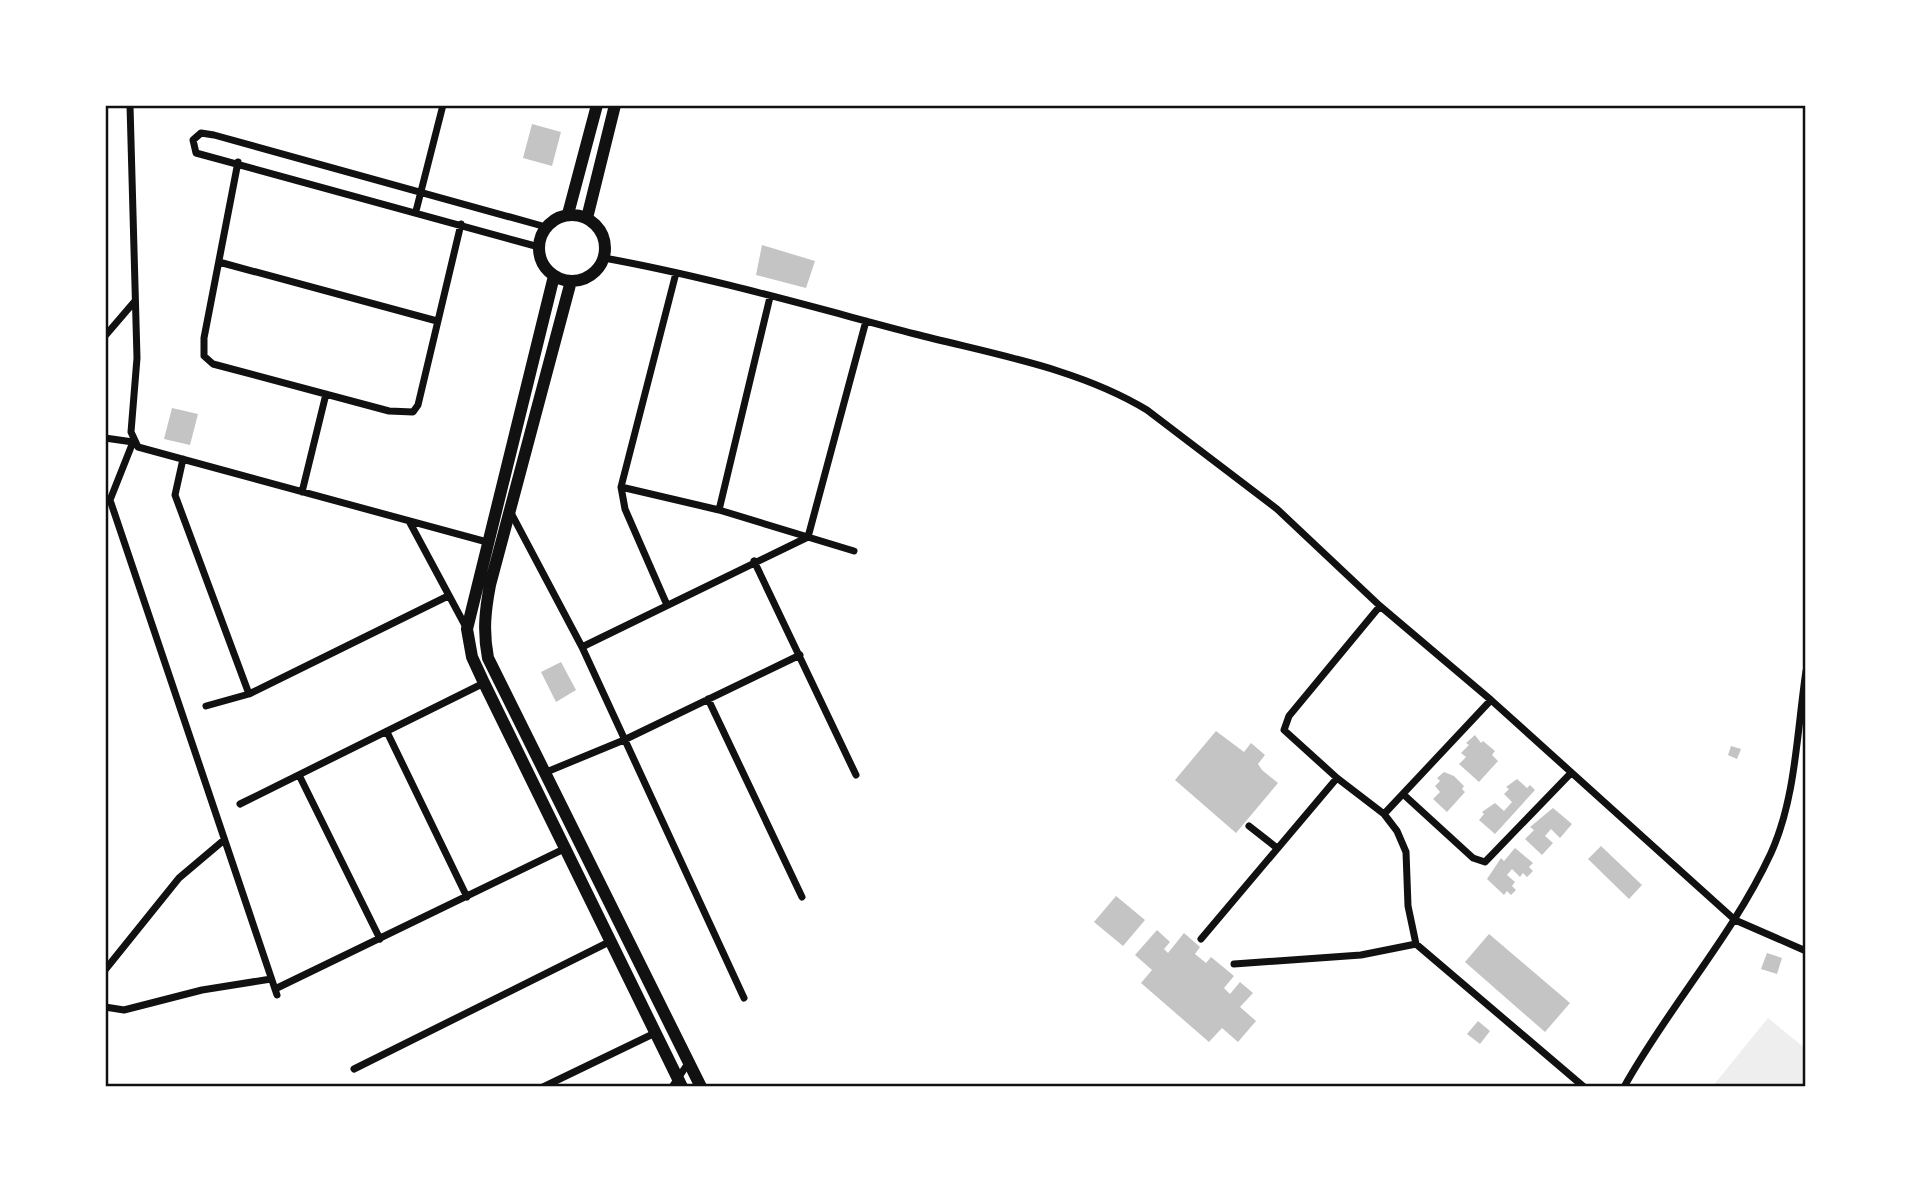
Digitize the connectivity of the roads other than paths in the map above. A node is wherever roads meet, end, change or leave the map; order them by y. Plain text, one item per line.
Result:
1 (130, 105) edge
2 (443, 105) edge
3 (597, 105) edge
4 (615, 105) edge
5 (238, 162) junction
6 (421, 192) junction
7 (416, 211) junction
8 (568, 214) junction
9 (587, 218) junction
10 (461, 224) junction
11 (546, 227) junction
12 (539, 247) junction
13 (604, 258) junction
14 (219, 262) junction
15 (676, 273) junction
16 (555, 276) junction
17 (571, 281) junction
18 (770, 297) junction
19 (135, 300) junction
20 (437, 321) junction
21 (866, 321) junction
22 (105, 336) edge
23 (326, 394) junction
24 (105, 438) edge
25 (133, 442) junction
26 (183, 459) junction
27 (621, 487) junction
28 (302, 492) junction
29 (719, 510) junction
30 (511, 513) junction
31 (409, 521) junction
32 (808, 537) junction
33 (487, 542) junction
34 (854, 551) dead end
35 (754, 561) junction
36 (448, 596) junction
37 (667, 605) junction
38 (1380, 606) junction
39 (467, 629) junction
40 (484, 630) junction
41 (582, 647) junction
42 (800, 655) junction
43 (1806, 671) edge
44 (484, 683) junction
45 (249, 694) junction
46 (708, 699) junction
47 (1491, 700) junction
48 (206, 706) dead end
49 (387, 732) junction
50 (624, 740) junction
51 (1571, 773) junction
52 (544, 774) junction
53 (299, 775) junction
54 (856, 775) dead end
55 (1337, 778) junction
56 (1403, 794) junction
57 (240, 804) dead end
58 (1384, 814) junction
59 (1249, 826) dead end
60 (224, 840) junction
61 (566, 848) junction
62 (1277, 848) junction
63 (467, 897) junction
64 (802, 897) dead end
65 (1735, 920) junction
66 (380, 939) junction
67 (1201, 939) dead end
68 (611, 941) junction
69 (1416, 944) junction
70 (1806, 951) edge
71 (1234, 964) dead end
72 (105, 970) edge
73 (271, 979) junction
74 (744, 998) dead end
75 (105, 1007) edge
76 (655, 1033) junction
77 (689, 1062) junction
78 (354, 1069) dead end
79 (677, 1083) edge
80 (542, 1087) edge
81 (701, 1087) edge
82 (1584, 1087) edge
83 (1624, 1087) edge

1 - 19 street
2 - 6 street
3 - 8 street
4 - 9 street
5 - 6 street
5 - 7 street
5 - 14 street
6 - 7 street
6 - 11 street
7 - 10 street
8 - 9 street
8 - 11 street
9 - 13 street
10 - 12 street
10 - 20 street
11 - 12 street
12 - 16 street
13 - 15 street
13 - 17 street
14 - 20 street
14 - 23 street
15 - 18 street
15 - 27 street
16 - 17 street
16 - 33 street
17 - 30 street
18 - 21 street
18 - 29 street
19 - 22 street
19 - 25 street
20 - 23 street
21 - 32 street
21 - 38 street
23 - 28 street
24 - 25 street
25 - 26 street
25 - 60 street
26 - 28 street
26 - 45 street
27 - 29 street
27 - 37 street
28 - 31 street
29 - 32 street
30 - 40 street
30 - 41 street
31 - 33 street
31 - 36 street
32 - 34 street
32 - 35 street
33 - 39 street
35 - 37 street
35 - 42 street
36 - 39 street
36 - 45 street
37 - 41 street
38 - 47 street
38 - 55 street
39 - 40 street
39 - 44 street
40 - 52 street
41 - 50 street
42 - 46 street
42 - 54 street
43 - 65 street
44 - 49 street
44 - 61 street
45 - 48 street
46 - 50 street
46 - 64 street
47 - 51 street
47 - 56 street
49 - 53 street
49 - 63 street
50 - 52 street
50 - 74 street
51 - 56 street
51 - 65 street
52 - 77 street
53 - 57 street
53 - 66 street
55 - 58 street
55 - 62 street
56 - 58 street
58 - 69 street
59 - 62 street
60 - 72 street
60 - 73 street
61 - 63 street
61 - 68 street
62 - 67 street
63 - 66 street
65 - 70 street
65 - 83 street
66 - 73 street
68 - 76 street
68 - 78 street
69 - 71 street
69 - 82 street
73 - 75 street
76 - 79 street
76 - 80 street
77 - 79 street
77 - 81 street

